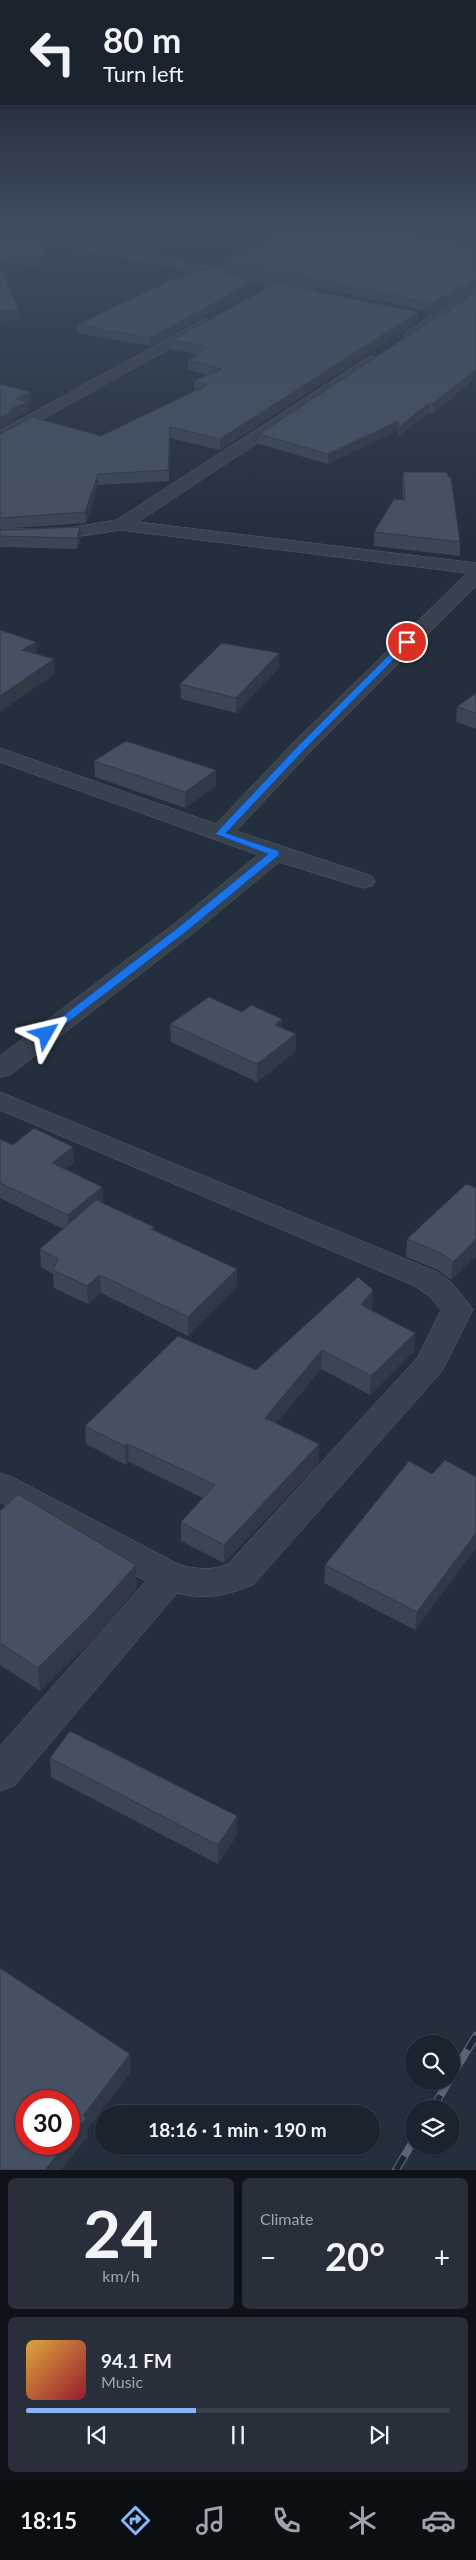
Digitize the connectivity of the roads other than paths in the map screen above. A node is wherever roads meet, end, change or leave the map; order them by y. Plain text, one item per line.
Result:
1 (193, 329) edge
2 (421, 329) edge
3 (397, 344) edge
4 (381, 355) edge
5 (0, 438) edge
6 (121, 526) junction
7 (0, 534) edge
8 (476, 569) edge
9 (476, 575) edge
10 (0, 756) edge
11 (220, 834) junction
12 (275, 853) junction
13 (363, 881) dead end
14 (0, 1069) edge
15 (0, 1100) edge
16 (0, 1486) edge
17 (170, 1577) junction
18 (0, 1774) edge

1 - 5 street
2 - 3 street
4 - 6 street
6 - 7 street
6 - 8 street
9 - 11 street
10 - 11 street
11 - 12 street
12 - 13 street
12 - 14 street
15 - 17 street
16 - 17 street
17 - 18 street

